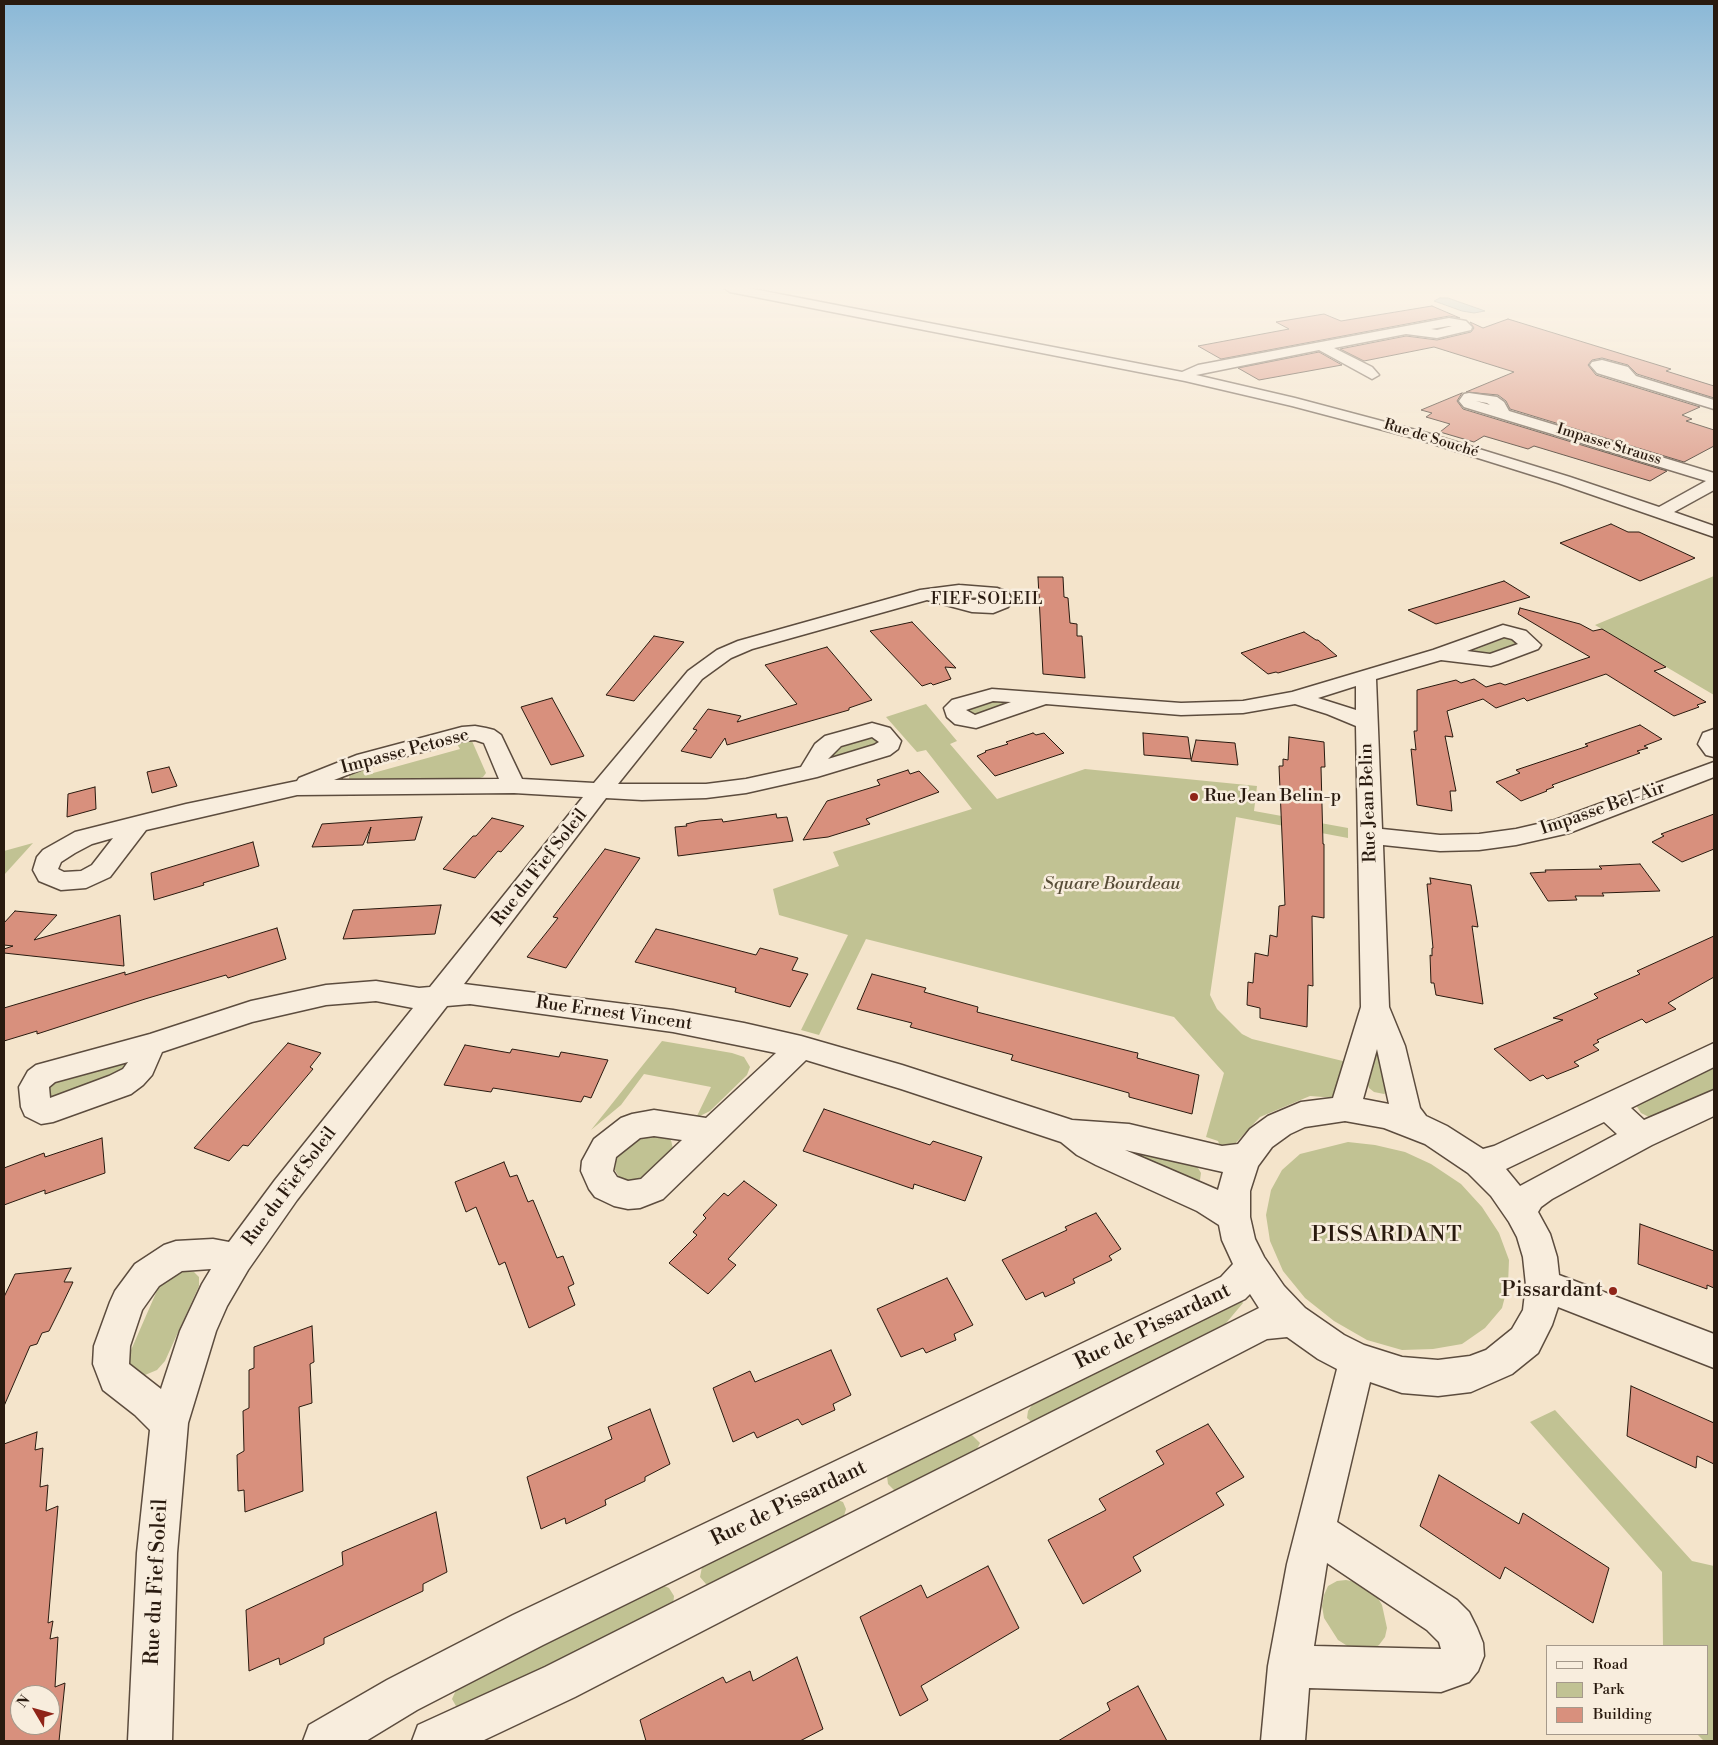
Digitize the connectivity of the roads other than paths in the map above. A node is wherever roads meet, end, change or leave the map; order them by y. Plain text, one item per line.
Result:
1 (1146, 369) edge
2 (1197, 369) edge
3 (1366, 369) edge
4 (1372, 376) dead end
5 (1185, 377) junction
6 (1630, 378) dead end
7 (1714, 405) edge
8 (1504, 414) dead end
9 (1714, 478) edge
10 (1714, 483) edge
11 (1661, 513) junction
12 (1714, 532) edge
13 (927, 594) dead end
14 (1440, 654) dead end
15 (1366, 676) junction
16 (1044, 698) dead end
17 (1294, 698) junction
18 (1367, 723) junction
19 (1714, 736) edge
20 (1714, 750) edge
21 (1714, 769) edge
22 (809, 772) dead end
23 (514, 786) junction
24 (297, 788) junction
25 (600, 791) junction
26 (137, 825) dead end
27 (1370, 836) junction
28 (440, 995) junction
29 (1375, 1007) junction
30 (150, 1045) dead end
31 (801, 1047) junction
32 (1714, 1054) edge
33 (1714, 1102) edge
34 (1608, 1107) junction
35 (1345, 1109) junction
36 (1415, 1125) junction
37 (710, 1132) dead end
38 (1072, 1133) junction
39 (1641, 1136) junction
40 (1246, 1157) junction
41 (1479, 1163) junction
42 (1521, 1212) junction
43 (1234, 1217) junction
44 (236, 1258) junction
45 (1252, 1268) junction
46 (1544, 1285) junction
47 (1293, 1320) junction
48 (1714, 1351) edge
49 (1357, 1360) junction
50 (169, 1423) junction
51 (1314, 1531) junction
52 (1289, 1666) junction
53 (150, 1741) edge
54 (325, 1741) edge
55 (434, 1741) edge
56 (1283, 1741) edge

1 - 5 street, Rue de Souché
2 - 5 street
3 - 4 street
5 - 11 street, Rue de Souché
6 - 7 street
8 - 9 street, Impasse Strauss
10 - 11 street
11 - 12 street, Rue de Souché
13 - 25 street, Rue du Fief Soleil
14 - 15 street
15 - 17 street
15 - 18 street, Rue Jean Belin
16 - 17 street
17 - 18 street
18 - 27 street, Rue Jean Belin
19 - 20 street
21 - 27 street, Impasse Bel-Air
22 - 25 street, Impasse Petosse
23 - 24 street, Impasse Petosse
23 - 24 street, Impasse Petosse
23 - 25 street, Impasse Petosse
24 - 26 street, Impasse Petosse
25 - 28 street, Rue du Fief Soleil
27 - 29 street, Rue Jean Belin
28 - 30 street, Rue Ernest Vincent
28 - 31 street, Rue Ernest Vincent
28 - 44 street, Rue du Fief Soleil
29 - 35 street, Rue Jean Belin
29 - 36 street, Rue Jean Belin
31 - 37 street
31 - 38 street, Rue Ernest Vincent
32 - 34 street
33 - 39 street
34 - 39 street
34 - 41 street
35 - 36 street
35 - 40 street
36 - 41 street
38 - 40 street, Rue Ernest Vincent
38 - 43 street, Rue Ernest Vincent
39 - 42 street
40 - 43 street
41 - 42 street
42 - 46 street
43 - 45 street
44 - 50 street, Rue du Fief Soleil
44 - 50 street, Rue du Fief Soleil
45 - 47 street
45 - 54 street, Rue de Pissardant
46 - 48 street
46 - 49 street
47 - 49 street
47 - 55 street
49 - 51 street
50 - 53 street, Rue du Fief Soleil
51 - 52 street
51 - 52 street
52 - 56 street

